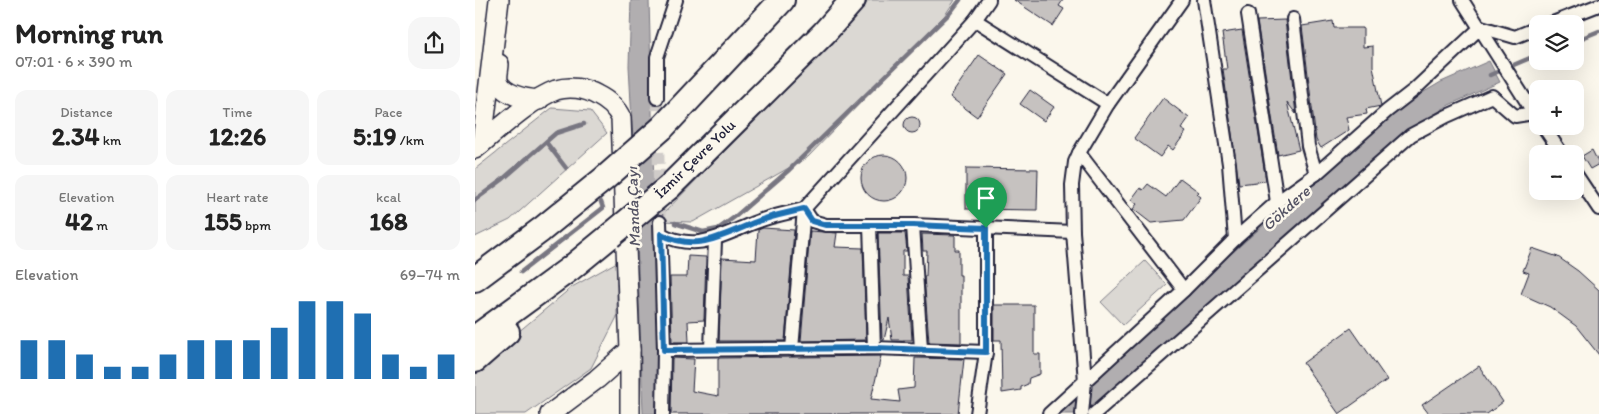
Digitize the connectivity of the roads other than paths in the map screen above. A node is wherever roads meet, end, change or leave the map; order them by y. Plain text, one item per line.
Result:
1 (499, 0) edge
2 (508, 0) edge
3 (676, 0) edge
4 (782, 0) edge
5 (853, 0) edge
6 (989, 0) edge
7 (1182, 0) edge
8 (1204, 0) edge
9 (1462, 0) edge
10 (1599, 5) edge
11 (1248, 14) dead end
12 (1573, 15) edge
13 (1293, 18) dead end
14 (975, 20) junction
15 (1481, 27) junction
16 (1529, 31) edge
17 (657, 98) tunnel mouth
18 (539, 100) junction
19 (1108, 104) junction
20 (1529, 106) edge
21 (1529, 116) edge
22 (485, 137) edge
23 (1079, 152) junction
24 (1315, 174) junction
25 (1584, 186) edge
26 (1277, 202) junction
27 (804, 209) junction
28 (1599, 209) edge
29 (870, 225) junction
30 (913, 225) junction
31 (986, 228) junction
32 (541, 230) junction
33 (1073, 232) junction
34 (1235, 239) junction
35 (715, 240) junction
36 (475, 262) edge
37 (571, 268) junction
38 (475, 279) edge
39 (1184, 290) junction
40 (475, 338) edge
41 (875, 348) junction
42 (711, 349) junction
43 (792, 349) junction
44 (921, 349) junction
45 (629, 350) junction
46 (664, 350) junction
47 (986, 352) junction
48 (475, 360) edge
49 (1085, 381) junction
50 (550, 414) edge
51 (630, 414) edge
52 (663, 414) edge
53 (977, 414) edge
54 (1049, 414) edge
55 (1082, 414) edge
56 (1095, 414) edge

1 - 22 street
2 - 18 street
3 - 17 street
4 - 32 highway, bridge
5 - 37 highway, İzmir Çevre Yolu, bridge
6 - 14 street
7 - 19 street
8 - 34 street
9 - 15 street
10 - 12 street
11 - 26 street
13 - 24 street
14 - 19 street
14 - 27 street
15 - 16 street
15 - 20 street
15 - 24 street
18 - 22 street
18 - 45 street
19 - 23 street
21 - 56 street
23 - 33 street
23 - 39 street
24 - 26 street
25 - 28 street
26 - 34 street
27 - 29 street
27 - 35 street
27 - 43 street
29 - 30 street
29 - 41 street
30 - 31 street
30 - 44 street
31 - 33 street
31 - 47 street
32 - 36 highway
32 - 38 highway
33 - 49 street
34 - 39 street
35 - 42 street
35 - 46 street
37 - 40 highway, İzmir Çevre Yolu
37 - 48 highway
39 - 49 street
41 - 43 street
41 - 44 street
42 - 43 street
42 - 46 street
44 - 47 street
45 - 50 street
45 - 51 street
46 - 52 street
47 - 53 street
49 - 54 street
49 - 55 street

